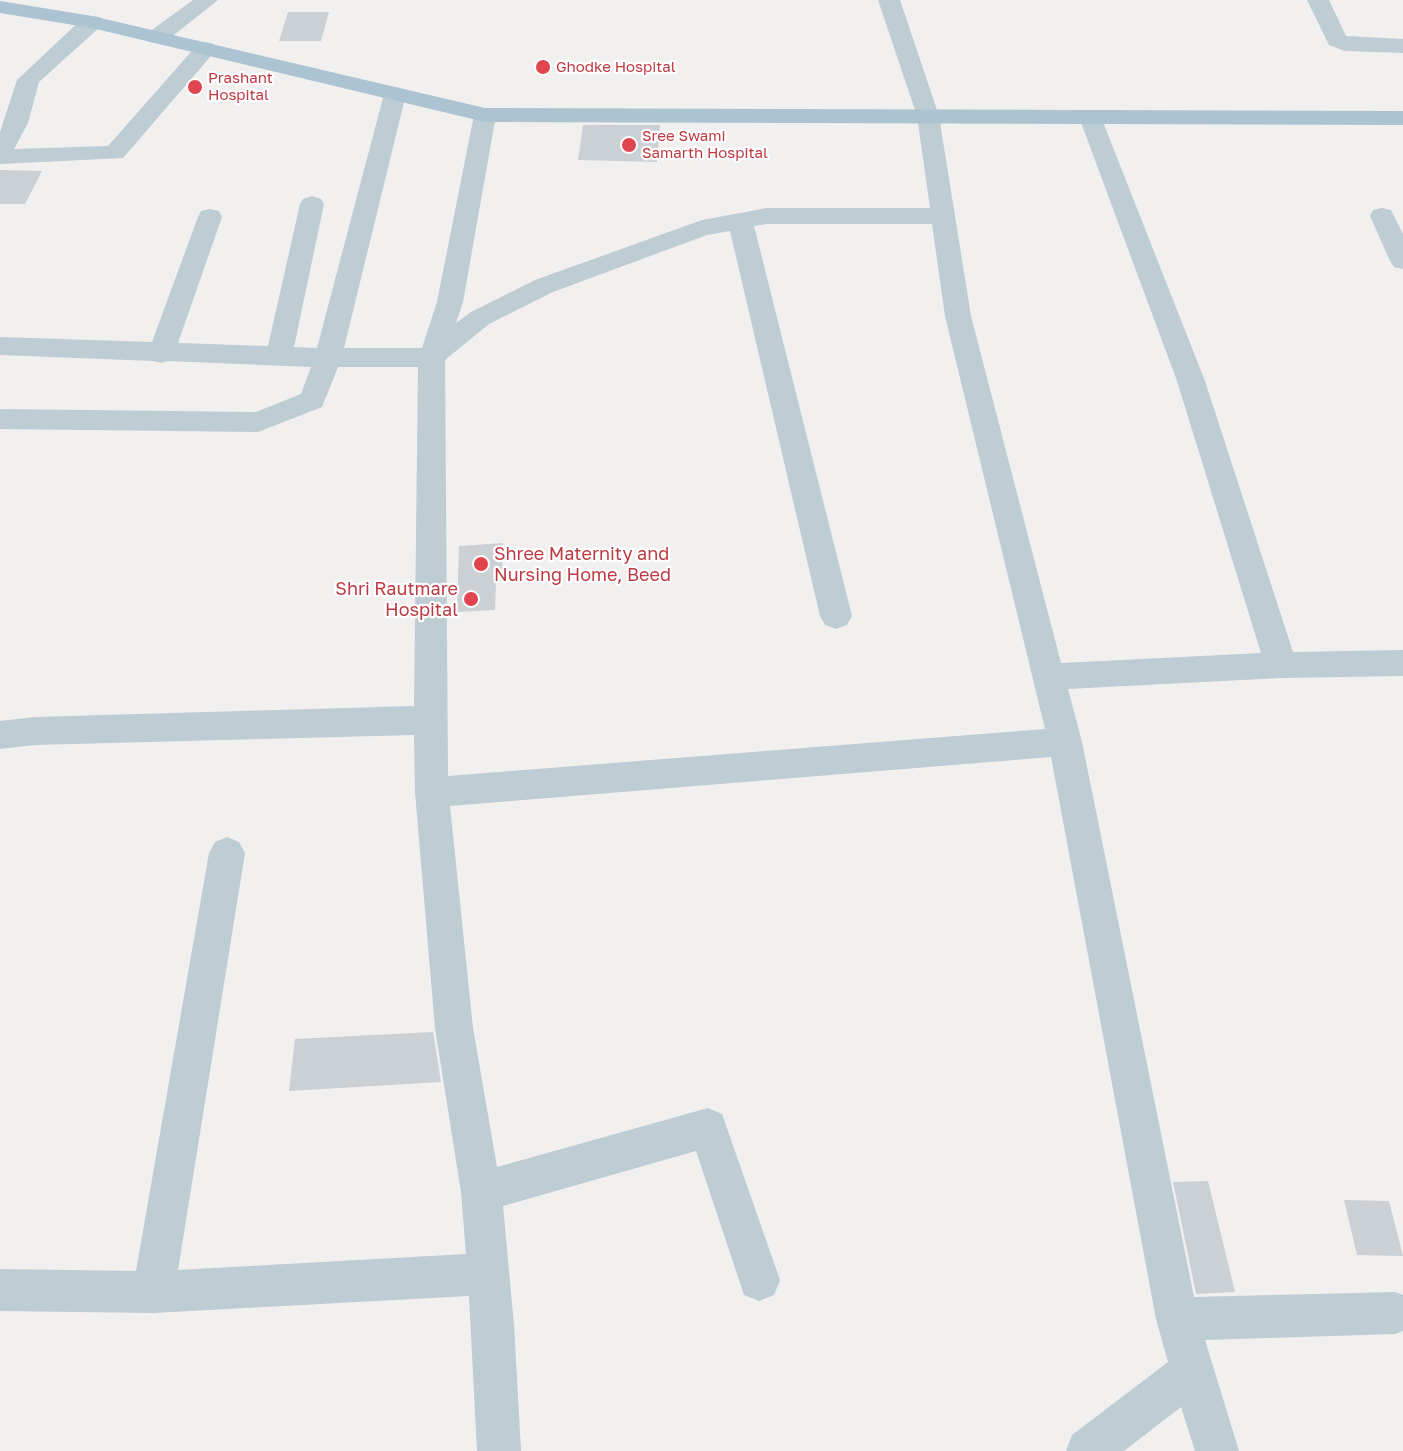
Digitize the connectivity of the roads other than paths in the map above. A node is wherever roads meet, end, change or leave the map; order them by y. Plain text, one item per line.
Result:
1 (207, 0) edge
2 (889, 0) edge
3 (1318, 0) edge
4 (0, 7) edge
5 (92, 22) junction
6 (157, 37) junction
7 (1403, 46) edge
8 (206, 49) junction
9 (395, 94) junction
10 (485, 116) junction
11 (928, 116) junction
12 (1090, 117) junction
13 (1403, 118) edge
14 (0, 155) edge
15 (312, 204) dead end
16 (943, 216) junction
17 (1382, 216) dead end
18 (210, 217) dead end
19 (740, 221) junction
20 (1403, 261) edge
21 (0, 346) edge
22 (161, 354) junction
23 (279, 357) junction
24 (432, 357) junction
25 (328, 358) junction
26 (0, 419) edge
27 (836, 616) dead end
28 (1403, 663) edge
29 (1281, 665) junction
30 (1048, 677) junction
31 (430, 720) junction
32 (0, 735) edge
33 (1065, 742) junction
34 (432, 792) junction
35 (227, 853) dead end
36 (481, 1192) junction
37 (489, 1274) junction
38 (759, 1280) dead end
39 (0, 1290) edge
40 (153, 1292) junction
41 (1395, 1313) dead end
42 (1177, 1320) junction
43 (1192, 1371) junction
44 (499, 1451) edge
45 (1088, 1451) edge
46 (1217, 1451) edge

1 - 6 street
2 - 11 street
3 - 7 street
4 - 5 main road
5 - 6 main road
5 - 14 street
6 - 8 main road
8 - 9 main road
8 - 14 street
9 - 10 main road
9 - 25 street
10 - 11 main road
10 - 24 street
11 - 12 main road
11 - 16 street
12 - 13 main road
12 - 29 street
15 - 23 street
16 - 19 street
16 - 30 street
17 - 20 street
18 - 22 street
19 - 24 street
19 - 27 street
21 - 22 street
22 - 23 street
23 - 25 street
24 - 25 street
24 - 31 street
25 - 26 street
28 - 29 street
29 - 30 street
30 - 33 street
31 - 32 street
31 - 34 street
33 - 34 street
33 - 42 street
34 - 36 street
35 - 40 street
36 - 37 street
36 - 38 street
37 - 40 street
37 - 44 street
39 - 40 street
41 - 42 street
42 - 43 street
43 - 45 street
43 - 46 street

